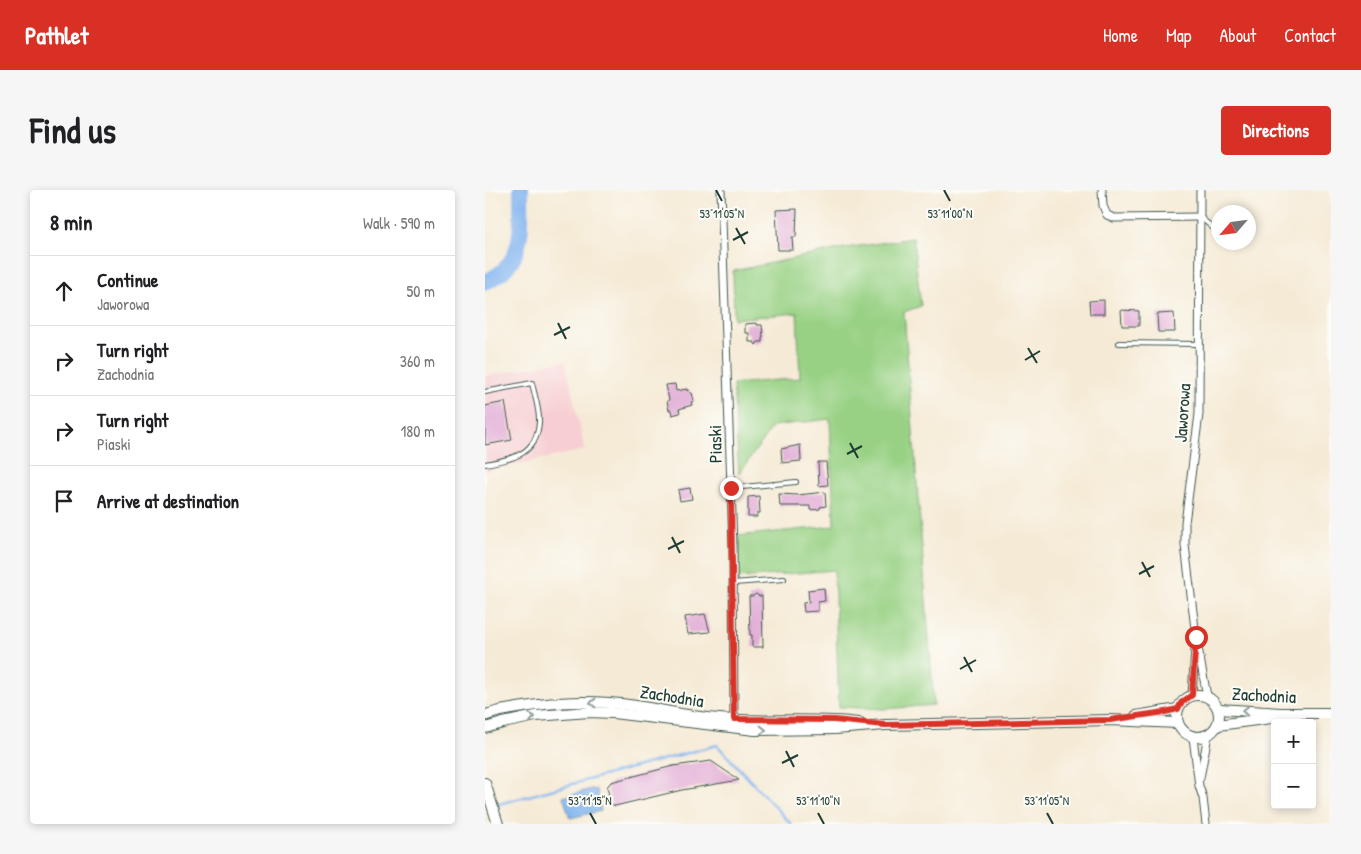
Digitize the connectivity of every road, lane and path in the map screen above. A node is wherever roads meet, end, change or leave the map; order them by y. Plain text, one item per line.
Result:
1 (721, 190) edge
2 (1102, 190) edge
3 (1200, 190) edge
4 (1201, 217) junction
5 (1211, 226) edge
6 (1119, 343) dead end
7 (1199, 344) junction
8 (485, 392) edge
9 (485, 464) edge
10 (796, 482) dead end
11 (731, 488) junction
12 (784, 579) dead end
13 (733, 583) junction
14 (1196, 637) junction
15 (1192, 695) junction
16 (1207, 696) junction
17 (1178, 709) junction
18 (1219, 709) junction
19 (1331, 713) edge
20 (1307, 714) junction
21 (486, 715) edge
22 (1110, 720) junction
23 (1178, 722) junction
24 (734, 724) junction
25 (1218, 725) junction
26 (485, 728) edge
27 (1208, 735) junction
28 (1193, 737) junction
29 (485, 783) edge
30 (1199, 786) junction
31 (499, 824) edge
32 (1206, 824) edge

1 - 11 street, Piaski
2 - 4 street
3 - 4 street, Jaworowa
4 - 5 lane
4 - 7 street, Jaworowa
6 - 7 lane
7 - 14 street, Jaworowa
8 - 9 lane
10 - 11 lane
11 - 13 street, Piaski
12 - 13 lane
13 - 24 street, Piaski
14 - 15 street, Jaworowa
14 - 16 street, Jaworowa
15 - 16 main road
15 - 17 main road
16 - 18 main road
17 - 22 main road, Zachodnia
17 - 23 main road
20 -> 18 main road, Zachodnia
18 - 25 main road
19 - 20 main road, Zachodnia
20 - 25 main road, Zachodnia
24 -> 21 main road, Zachodnia
22 - 23 main road, Zachodnia
22 - 24 main road, Zachodnia
23 - 28 main road
26 -> 24 main road, Zachodnia
25 - 27 main road
27 - 28 main road
27 - 30 street
28 - 30 street
29 - 31 main road
30 - 32 street

